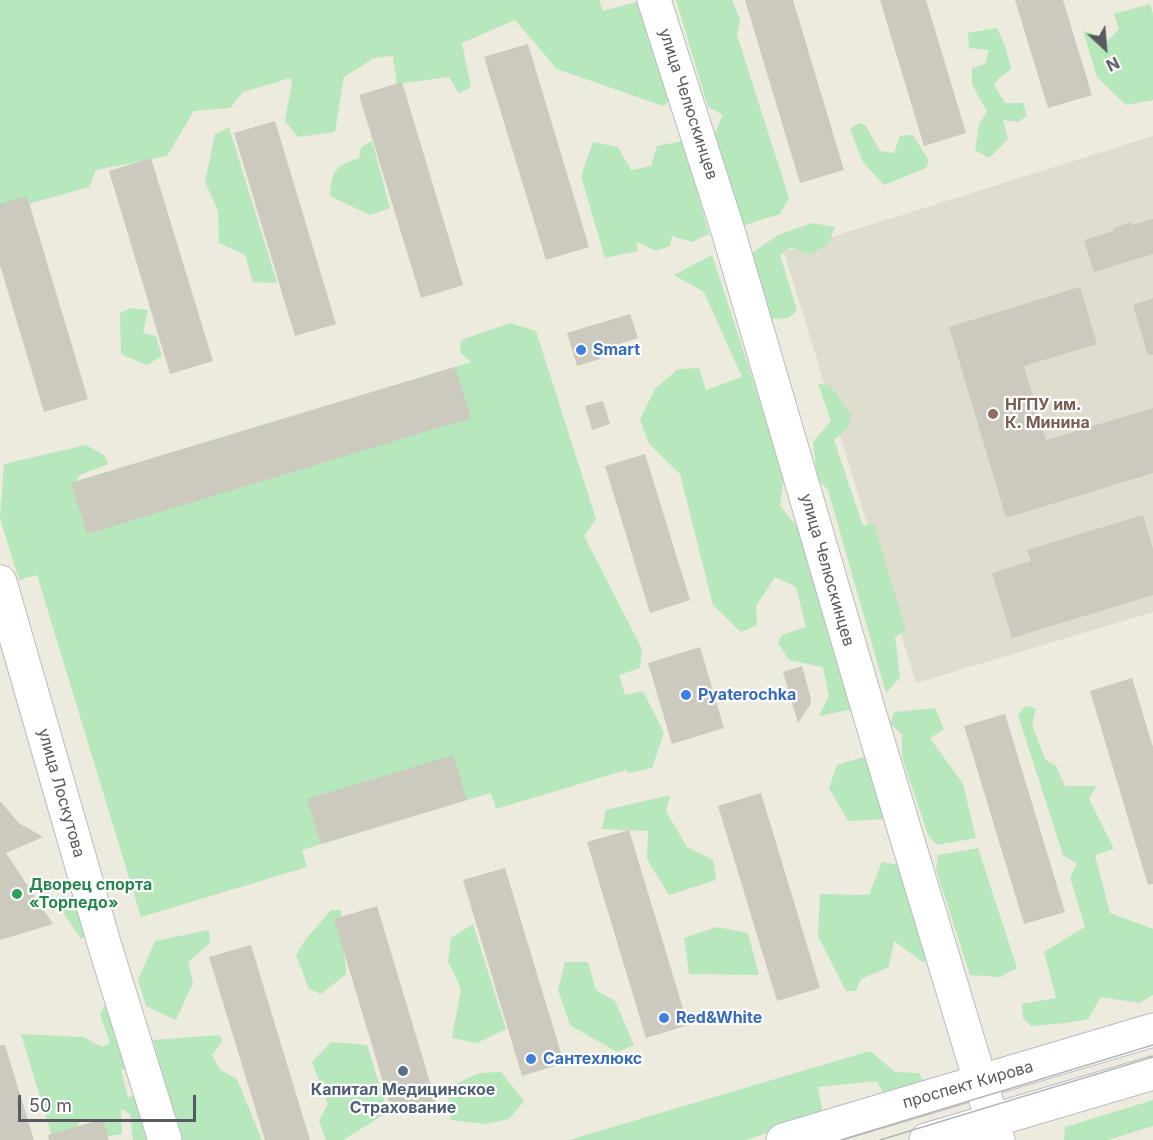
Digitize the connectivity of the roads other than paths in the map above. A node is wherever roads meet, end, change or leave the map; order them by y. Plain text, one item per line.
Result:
1 (654, 0) edge
2 (0, 582) edge
3 (1153, 1030) edge
4 (1153, 1073) edge
5 (981, 1081) junction
6 (995, 1130) edge
7 (165, 1140) edge
8 (783, 1140) edge
9 (926, 1140) edge

1 - 5 street, улица Челюскинцев
2 - 7 street, улица Лоскутова
3 - 5 street, проспект Кирова
4 - 6 street
5 - 6 street, улица Челюскинцев
5 - 8 street, проспект Кирова
6 - 9 street

